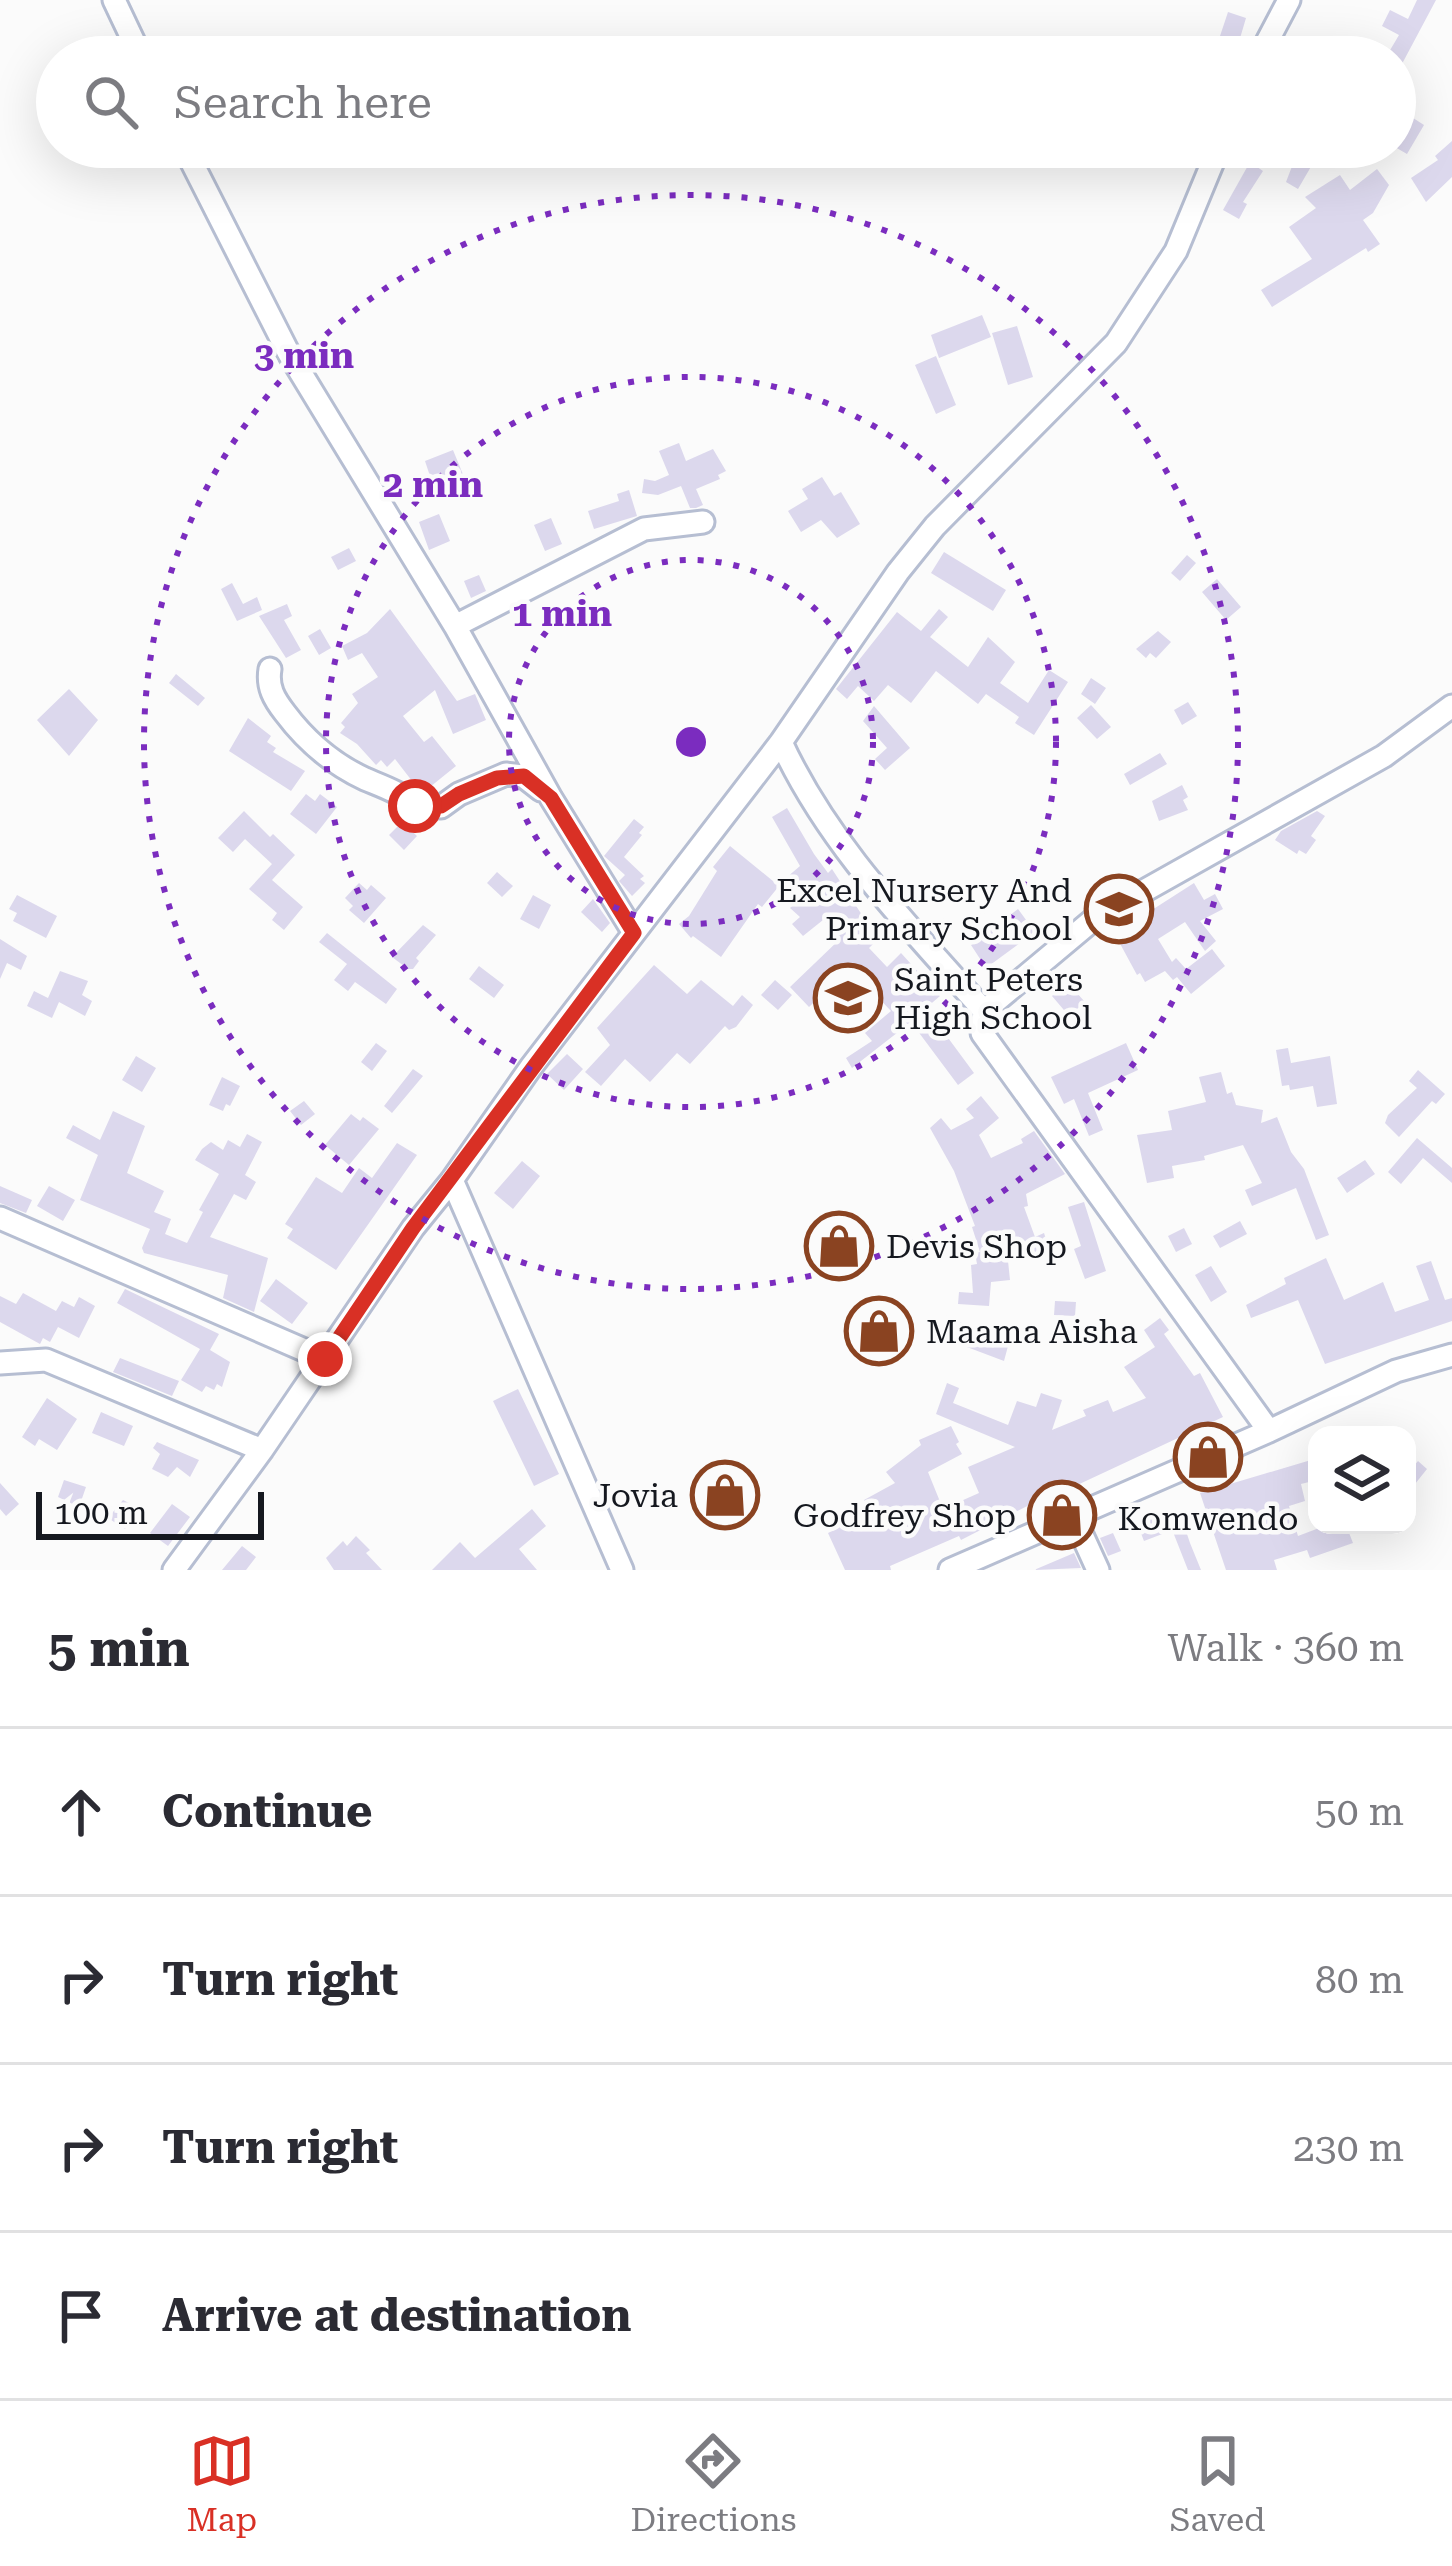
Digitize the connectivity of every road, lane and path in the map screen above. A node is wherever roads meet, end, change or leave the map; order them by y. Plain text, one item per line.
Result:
1 (114, 0) edge
2 (1289, 0) edge
3 (131, 36) edge
4 (1269, 36) edge
5 (195, 168) edge
6 (1210, 168) edge
7 (703, 522) dead end
8 (455, 626) junction
9 (270, 670) dead end
10 (1452, 706) edge
11 (782, 742) junction
12 (551, 798) junction
13 (634, 933) junction
14 (983, 1011) junction
15 (452, 1180) junction
16 (0, 1218) edge
17 (1452, 1355) edge
18 (325, 1359) junction
19 (0, 1363) edge
20 (1269, 1431) junction
21 (262, 1450) junction
22 (1073, 1515) junction
23 (174, 1570) edge
24 (622, 1570) edge
25 (950, 1570) edge
26 (1098, 1570) edge

1 - 3 street
2 - 4 street
5 - 8 street
6 - 11 street
7 - 8 street
8 - 12 street
9 - 12 street
10 - 14 street
11 - 13 street
11 - 14 street
12 - 13 street
13 - 15 street
14 - 20 street
15 - 18 street
15 - 24 street
16 - 18 street
17 - 20 street
18 - 21 street
19 - 21 street
20 - 22 street
21 - 23 street
22 - 25 street
22 - 26 street

